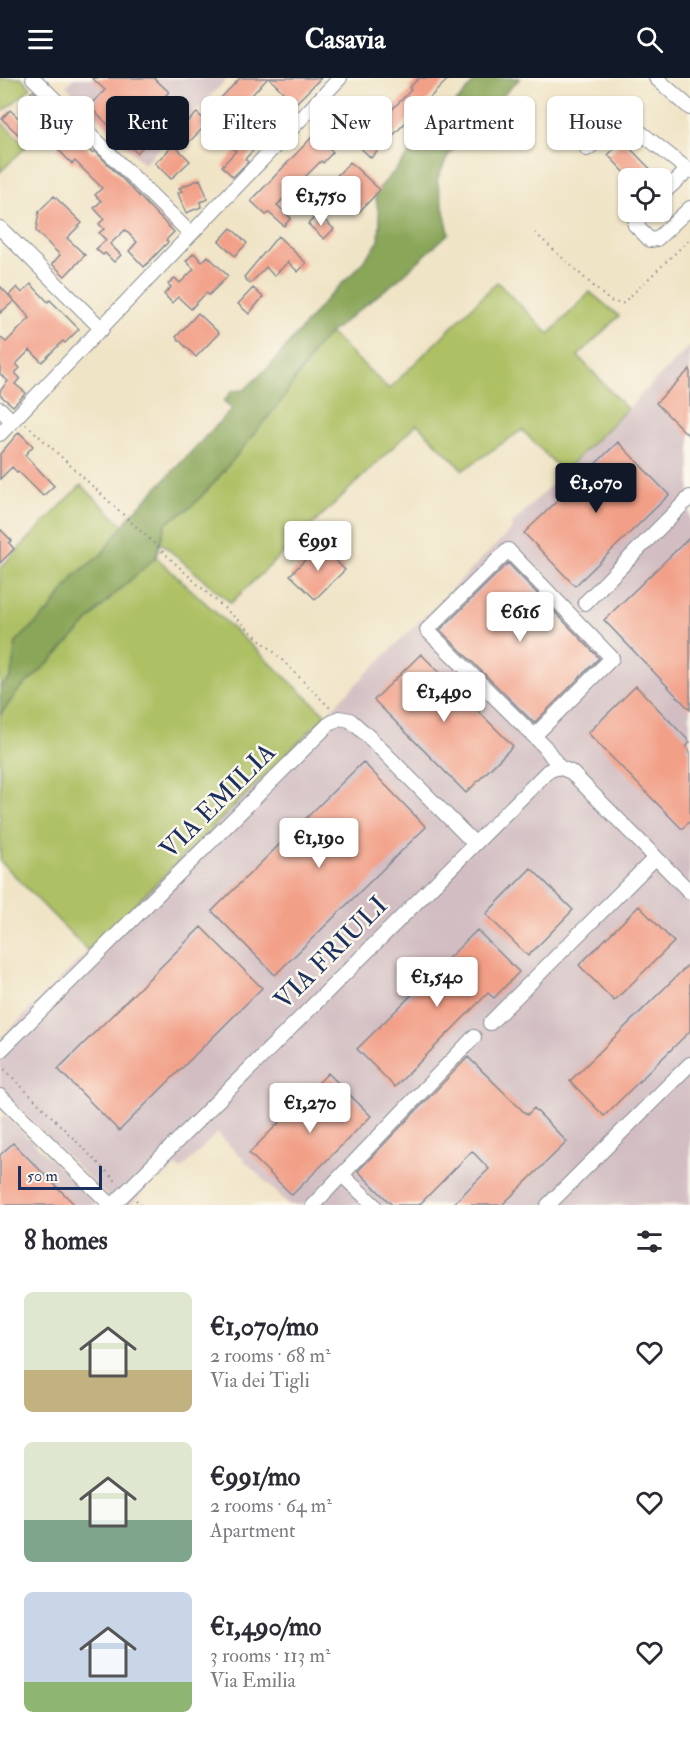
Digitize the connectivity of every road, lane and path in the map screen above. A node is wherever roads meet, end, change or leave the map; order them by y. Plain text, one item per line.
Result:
1 (33, 78) edge
2 (340, 78) edge
3 (656, 78) edge
4 (690, 108) edge
5 (643, 134) edge
6 (689, 171) edge
7 (672, 185) edge
8 (690, 208) edge
9 (637, 222) edge
10 (0, 228) edge
11 (536, 233) dead end
12 (191, 234) junction
13 (690, 239) edge
14 (102, 329) junction
15 (0, 409) edge
16 (15, 418) junction
17 (0, 434) edge
18 (690, 497) edge
19 (585, 603) dead end
20 (339, 718) junction
21 (534, 736) junction
22 (559, 767) junction
23 (474, 843) junction
24 (655, 858) junction
25 (690, 892) edge
26 (490, 1023) dead end
27 (474, 1036) dead end
28 (0, 1052) edge
29 (690, 1064) edge
30 (0, 1065) edge
31 (0, 1096) edge
32 (342, 1175) junction
33 (127, 1191) junction
34 (112, 1205) edge
35 (141, 1205) edge
36 (313, 1205) edge
37 (374, 1205) edge
38 (548, 1205) edge

1 - 12 street
2 - 12 street
3 - 4 street
5 - 6 street
6 - 7 street
8 - 9 street
10 - 14 street
11 - 13 path
12 - 14 street
14 - 16 street
15 - 16 street
16 - 17 street
16 - 20 path
18 - 19 street
20 - 23 street
20 - 28 street, VIA EMILIA
21 - 21 street
21 - 22 street
22 - 23 street, VIA FRIULI
22 - 24 street
23 - 33 street, VIA FRIULI
24 - 25 street
24 - 26 street
27 - 32 street
29 - 38 street
30 - 33 path
31 - 34 street
32 - 36 street
32 - 37 street
33 - 34 street, VIA FRIULI
33 - 35 path

